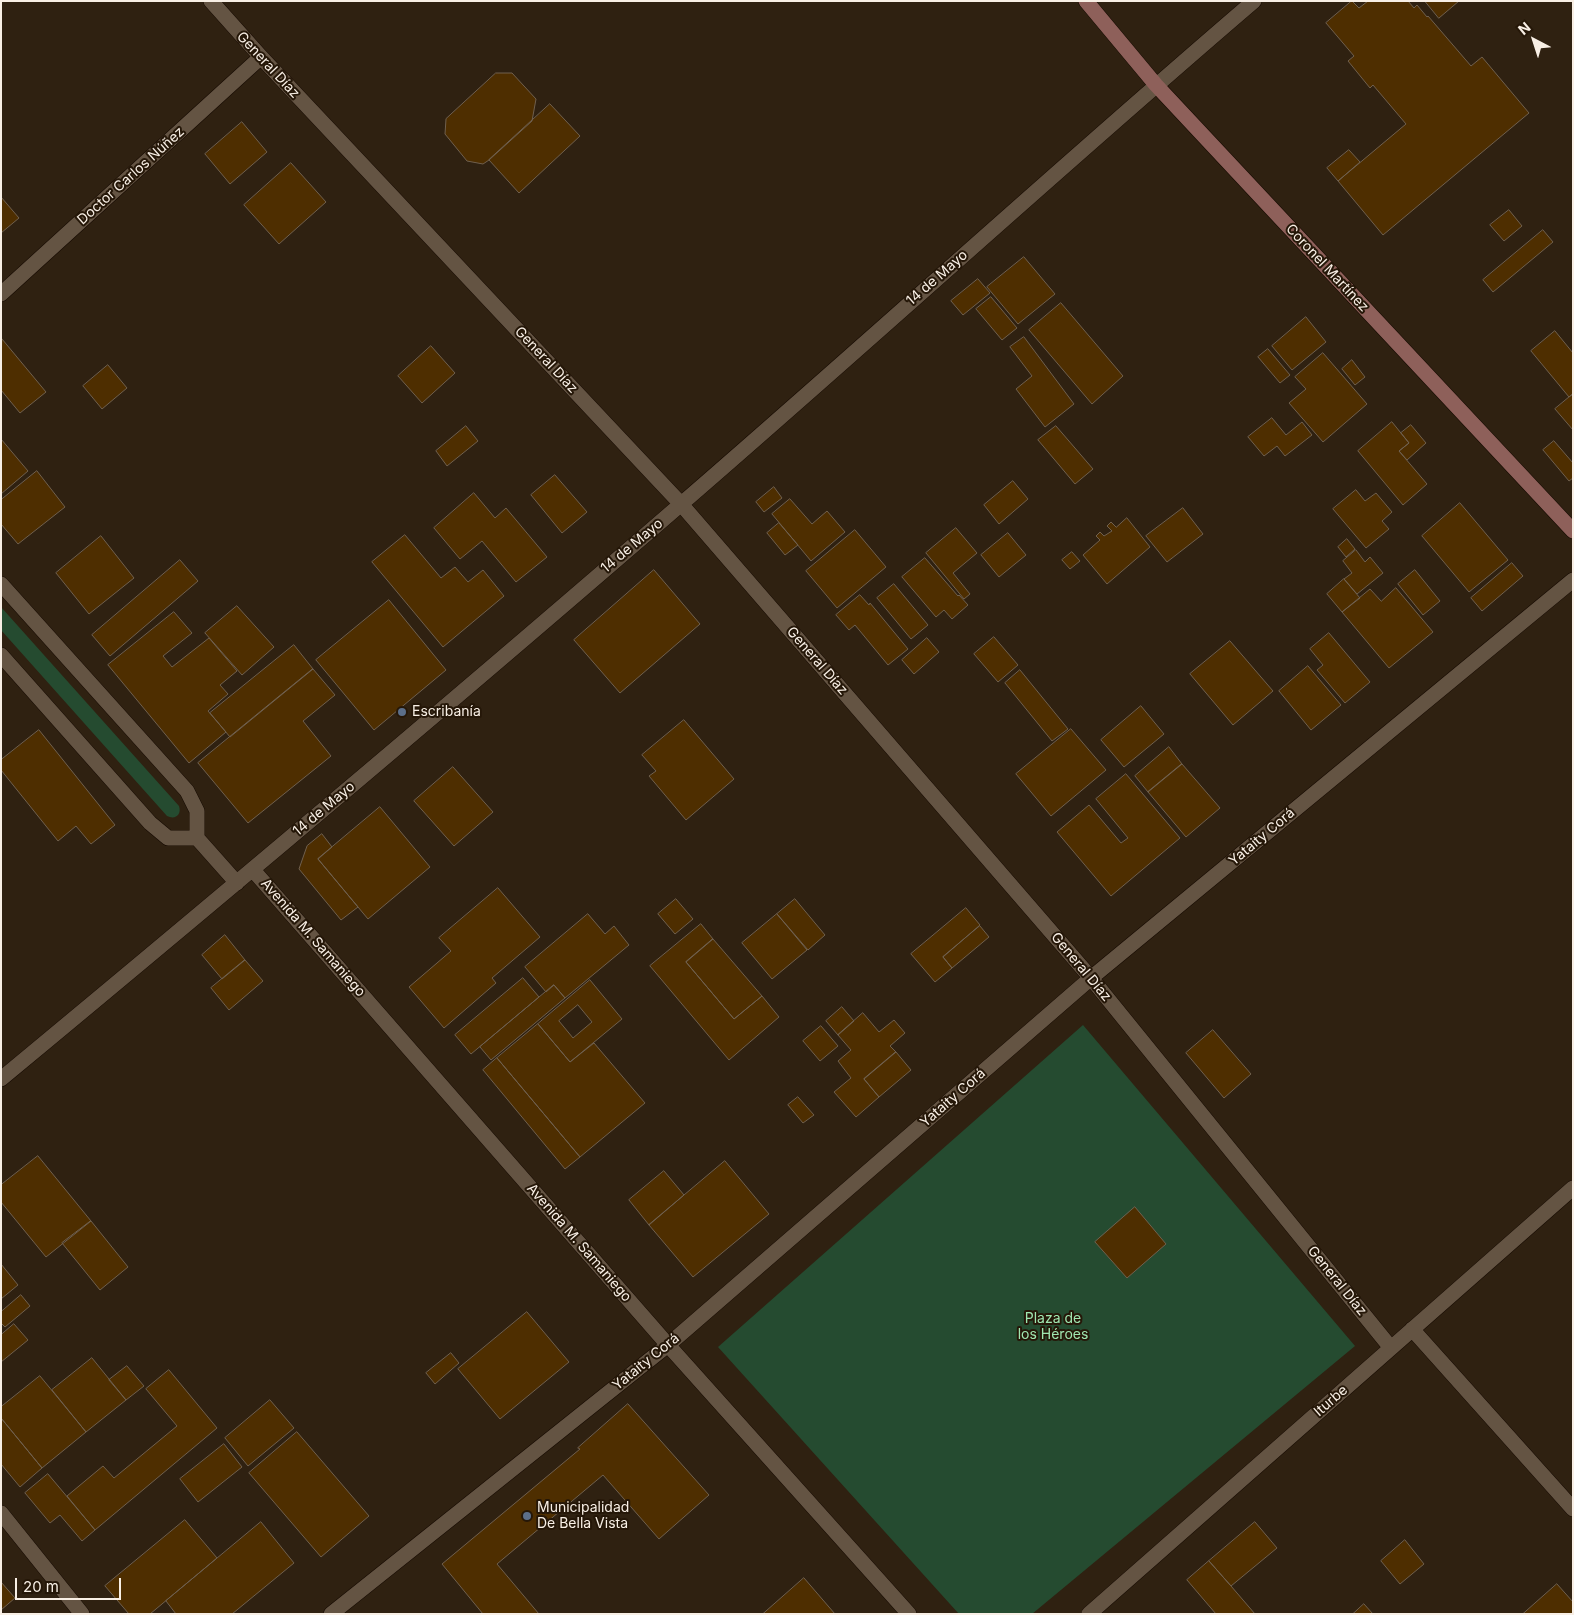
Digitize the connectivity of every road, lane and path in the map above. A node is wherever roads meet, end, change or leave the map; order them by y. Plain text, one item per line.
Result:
1 (211, 1) edge
2 (1086, 1) edge
3 (1254, 1) edge
4 (261, 57) junction
5 (1156, 84) junction
6 (1, 294) edge
7 (681, 504) junction
8 (1573, 531) edge
9 (1573, 580) edge
10 (1, 584) edge
11 (1, 655) edge
12 (197, 838) junction
13 (253, 870) junction
14 (237, 883) junction
15 (1091, 978) junction
16 (1, 1079) edge
17 (1573, 1188) edge
18 (1412, 1329) junction
19 (668, 1345) junction
20 (1391, 1348) junction
21 (1573, 1509) edge
22 (1, 1512) edge
23 (82, 1614) edge
24 (331, 1614) edge
25 (909, 1614) edge
26 (1089, 1614) edge

1 - 4 street, General Díaz
2 - 5 street, Coronel Martínez
3 - 5 street, 14 de Mayo
4 - 6 street, Doctor Carlos Núñez
4 - 7 street, General Díaz
5 - 7 street, 14 de Mayo
5 - 8 street, Coronel Martínez
7 - 13 street, 14 de Mayo
7 - 15 street, General Díaz
9 - 15 street, Yataity Corá
10 - 12 street
11 - 12 street
12 - 14 street
13 - 14 street, 14 de Mayo
13 - 19 street, Avenida M. Samaniego
14 - 16 street, 14 de Mayo
15 - 19 street, Yataity Corá
15 - 20 street, General Díaz
17 - 18 street, Iturbe
18 - 20 street, Iturbe
18 - 21 street
19 - 24 street, Yataity Corá
19 - 25 street, Avenida M. Samaniego
20 - 26 street, Iturbe
22 - 23 street

